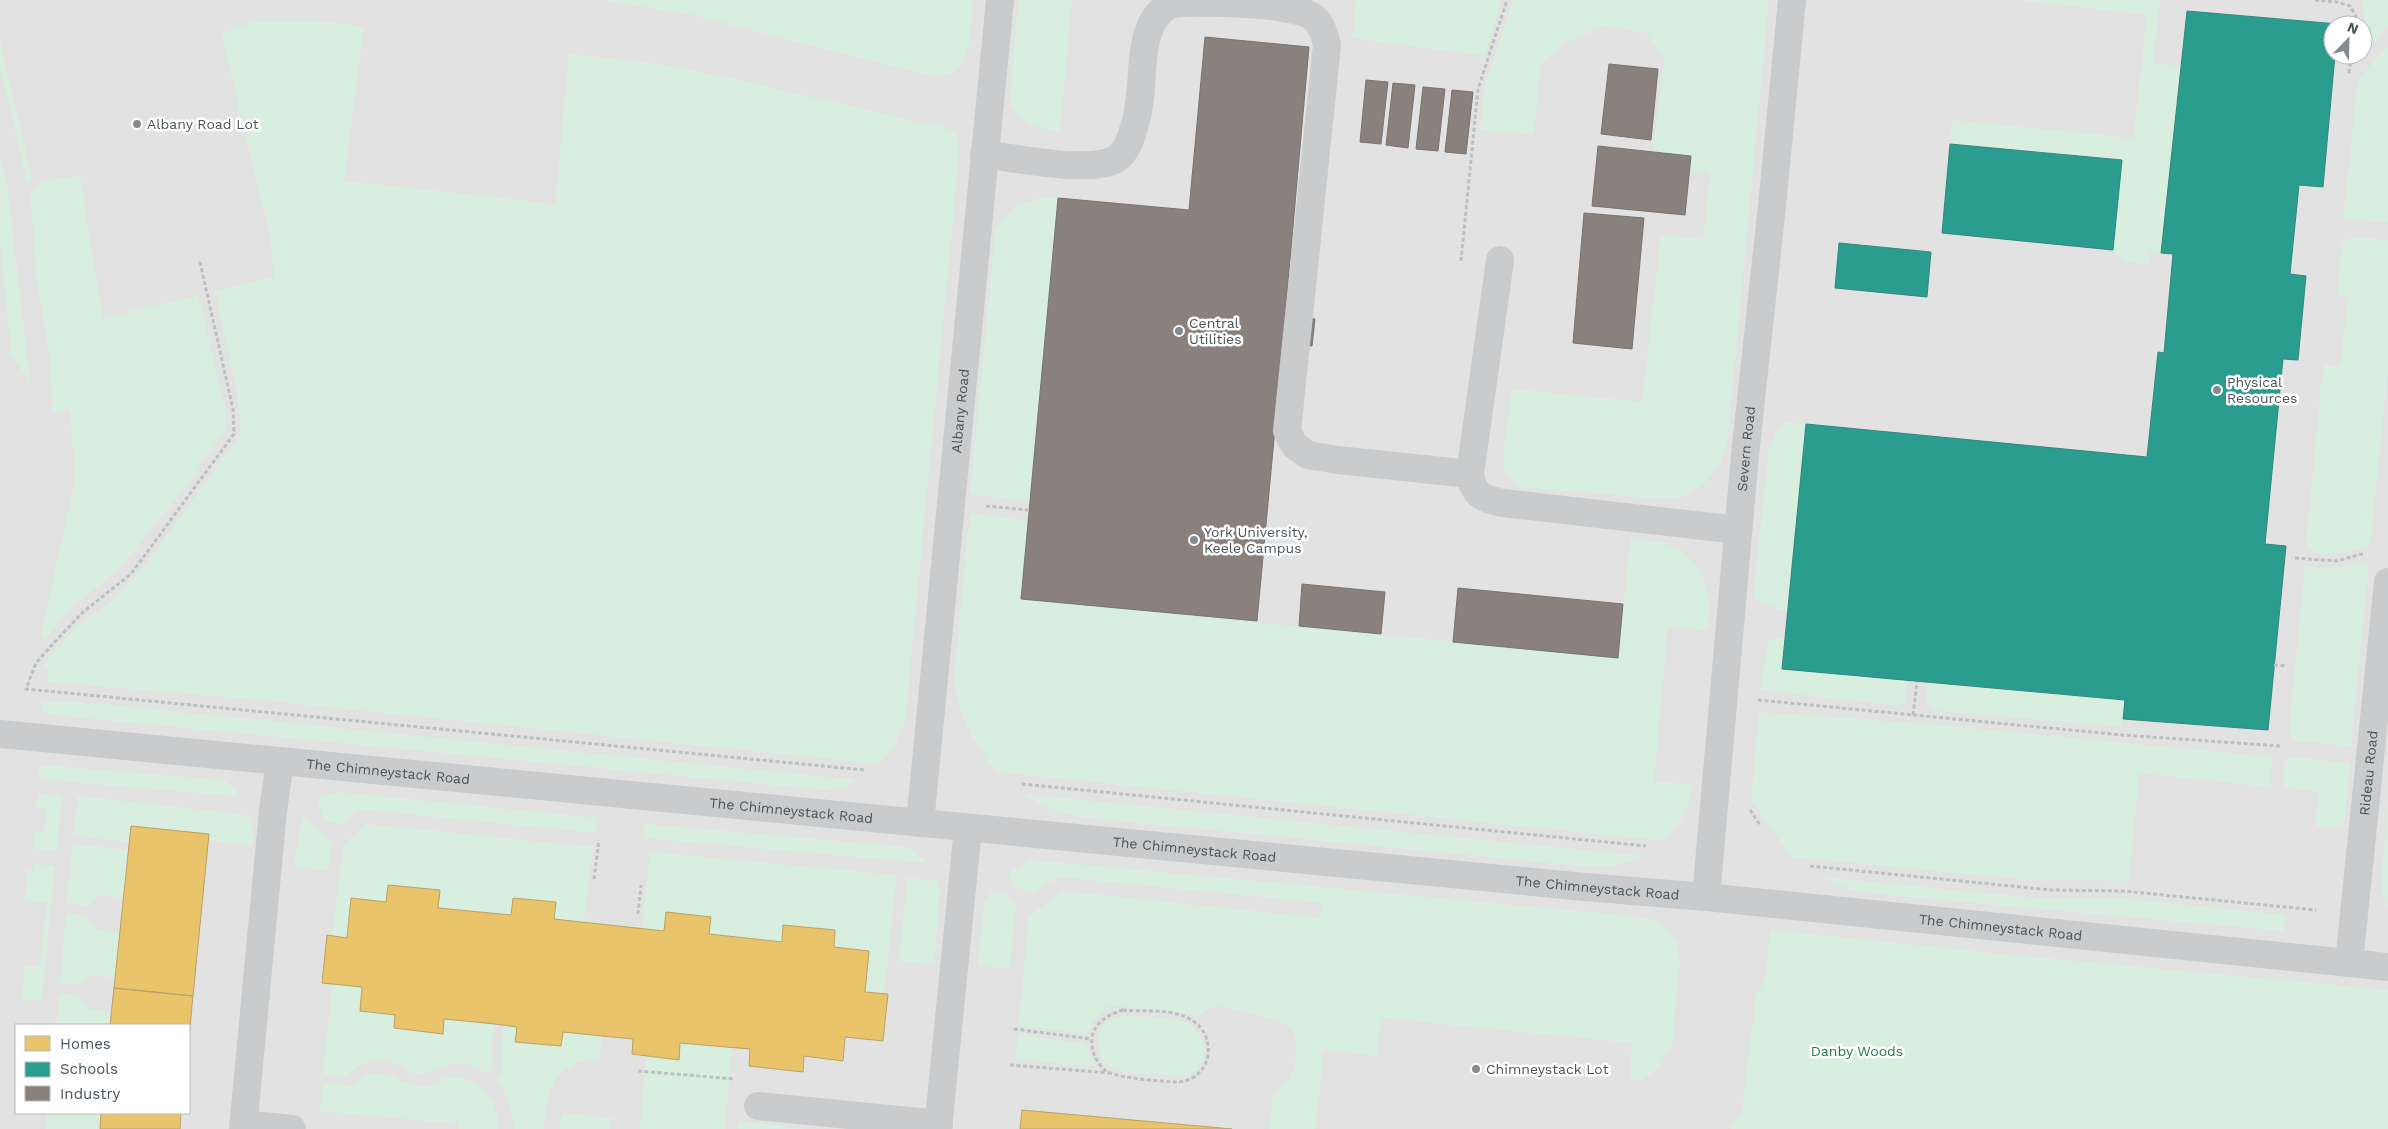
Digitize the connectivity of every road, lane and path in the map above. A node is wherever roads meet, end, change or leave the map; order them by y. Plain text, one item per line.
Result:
1 (1000, 0) edge
2 (1507, 0) edge
3 (1792, 0) edge
4 (2315, 0) edge
5 (2355, 15) edge
6 (2350, 65) edge
7 (2349, 73) dead end
8 (984, 154) junction
9 (1500, 260) dead end
10 (200, 262) dead end
11 (1461, 263) dead end
12 (1470, 474) junction
13 (952, 502) junction
14 (1028, 510) dead end
15 (1738, 530) junction
16 (2370, 552) dead end
17 (2296, 558) dead end
18 (2388, 582) edge
19 (2274, 665) dead end
20 (2287, 666) dead end
21 (1917, 682) dead end
22 (1753, 700) dead end
23 (1913, 715) junction
24 (0, 734) edge
25 (2280, 746) dead end
26 (280, 762) junction
27 (864, 770) dead end
28 (1022, 784) dead end
29 (1748, 809) dead end
30 (920, 823) junction
31 (1760, 825) dead end
32 (968, 828) junction
33 (598, 840) dead end
34 (1646, 846) dead end
35 (1810, 866) dead end
36 (594, 879) dead end
37 (641, 885) dead end
38 (1706, 897) junction
39 (2316, 910) dead end
40 (638, 914) dead end
41 (2349, 963) junction
42 (2388, 967) edge
43 (1014, 1029) dead end
44 (1091, 1039) junction
45 (1010, 1065) dead end
46 (1109, 1073) junction
47 (758, 1106) dead end
48 (244, 1126) edge
49 (938, 1126) edge
50 (292, 1129) edge

1 - 8 street, Albany Road
2 - 11 path
3 - 15 street, Severn Road
4 - 5 path
6 - 7 path
8 - 12 street
8 - 13 street, Albany Road
9 - 12 street
10 - 27 path
12 - 15 street
13 - 14 path
13 - 30 street, Albany Road
15 - 38 street, Severn Road
16 - 17 path
18 - 41 street, Rideau Road
19 - 20 path
21 - 23 path
22 - 23 path
23 - 25 path
24 - 26 street, The Chimneystack Road
26 - 30 street, The Chimneystack Road
26 - 48 street
28 - 34 path
29 - 31 path
30 - 32 street, The Chimneystack Road
32 - 38 street, The Chimneystack Road
32 - 49 street
33 - 36 path
35 - 39 path
37 - 40 path
38 - 41 street, The Chimneystack Road
41 - 42 street, The Chimneystack Road
43 - 44 path
44 - 46 path
44 - 46 path
45 - 46 path
47 - 49 street
48 - 50 street

